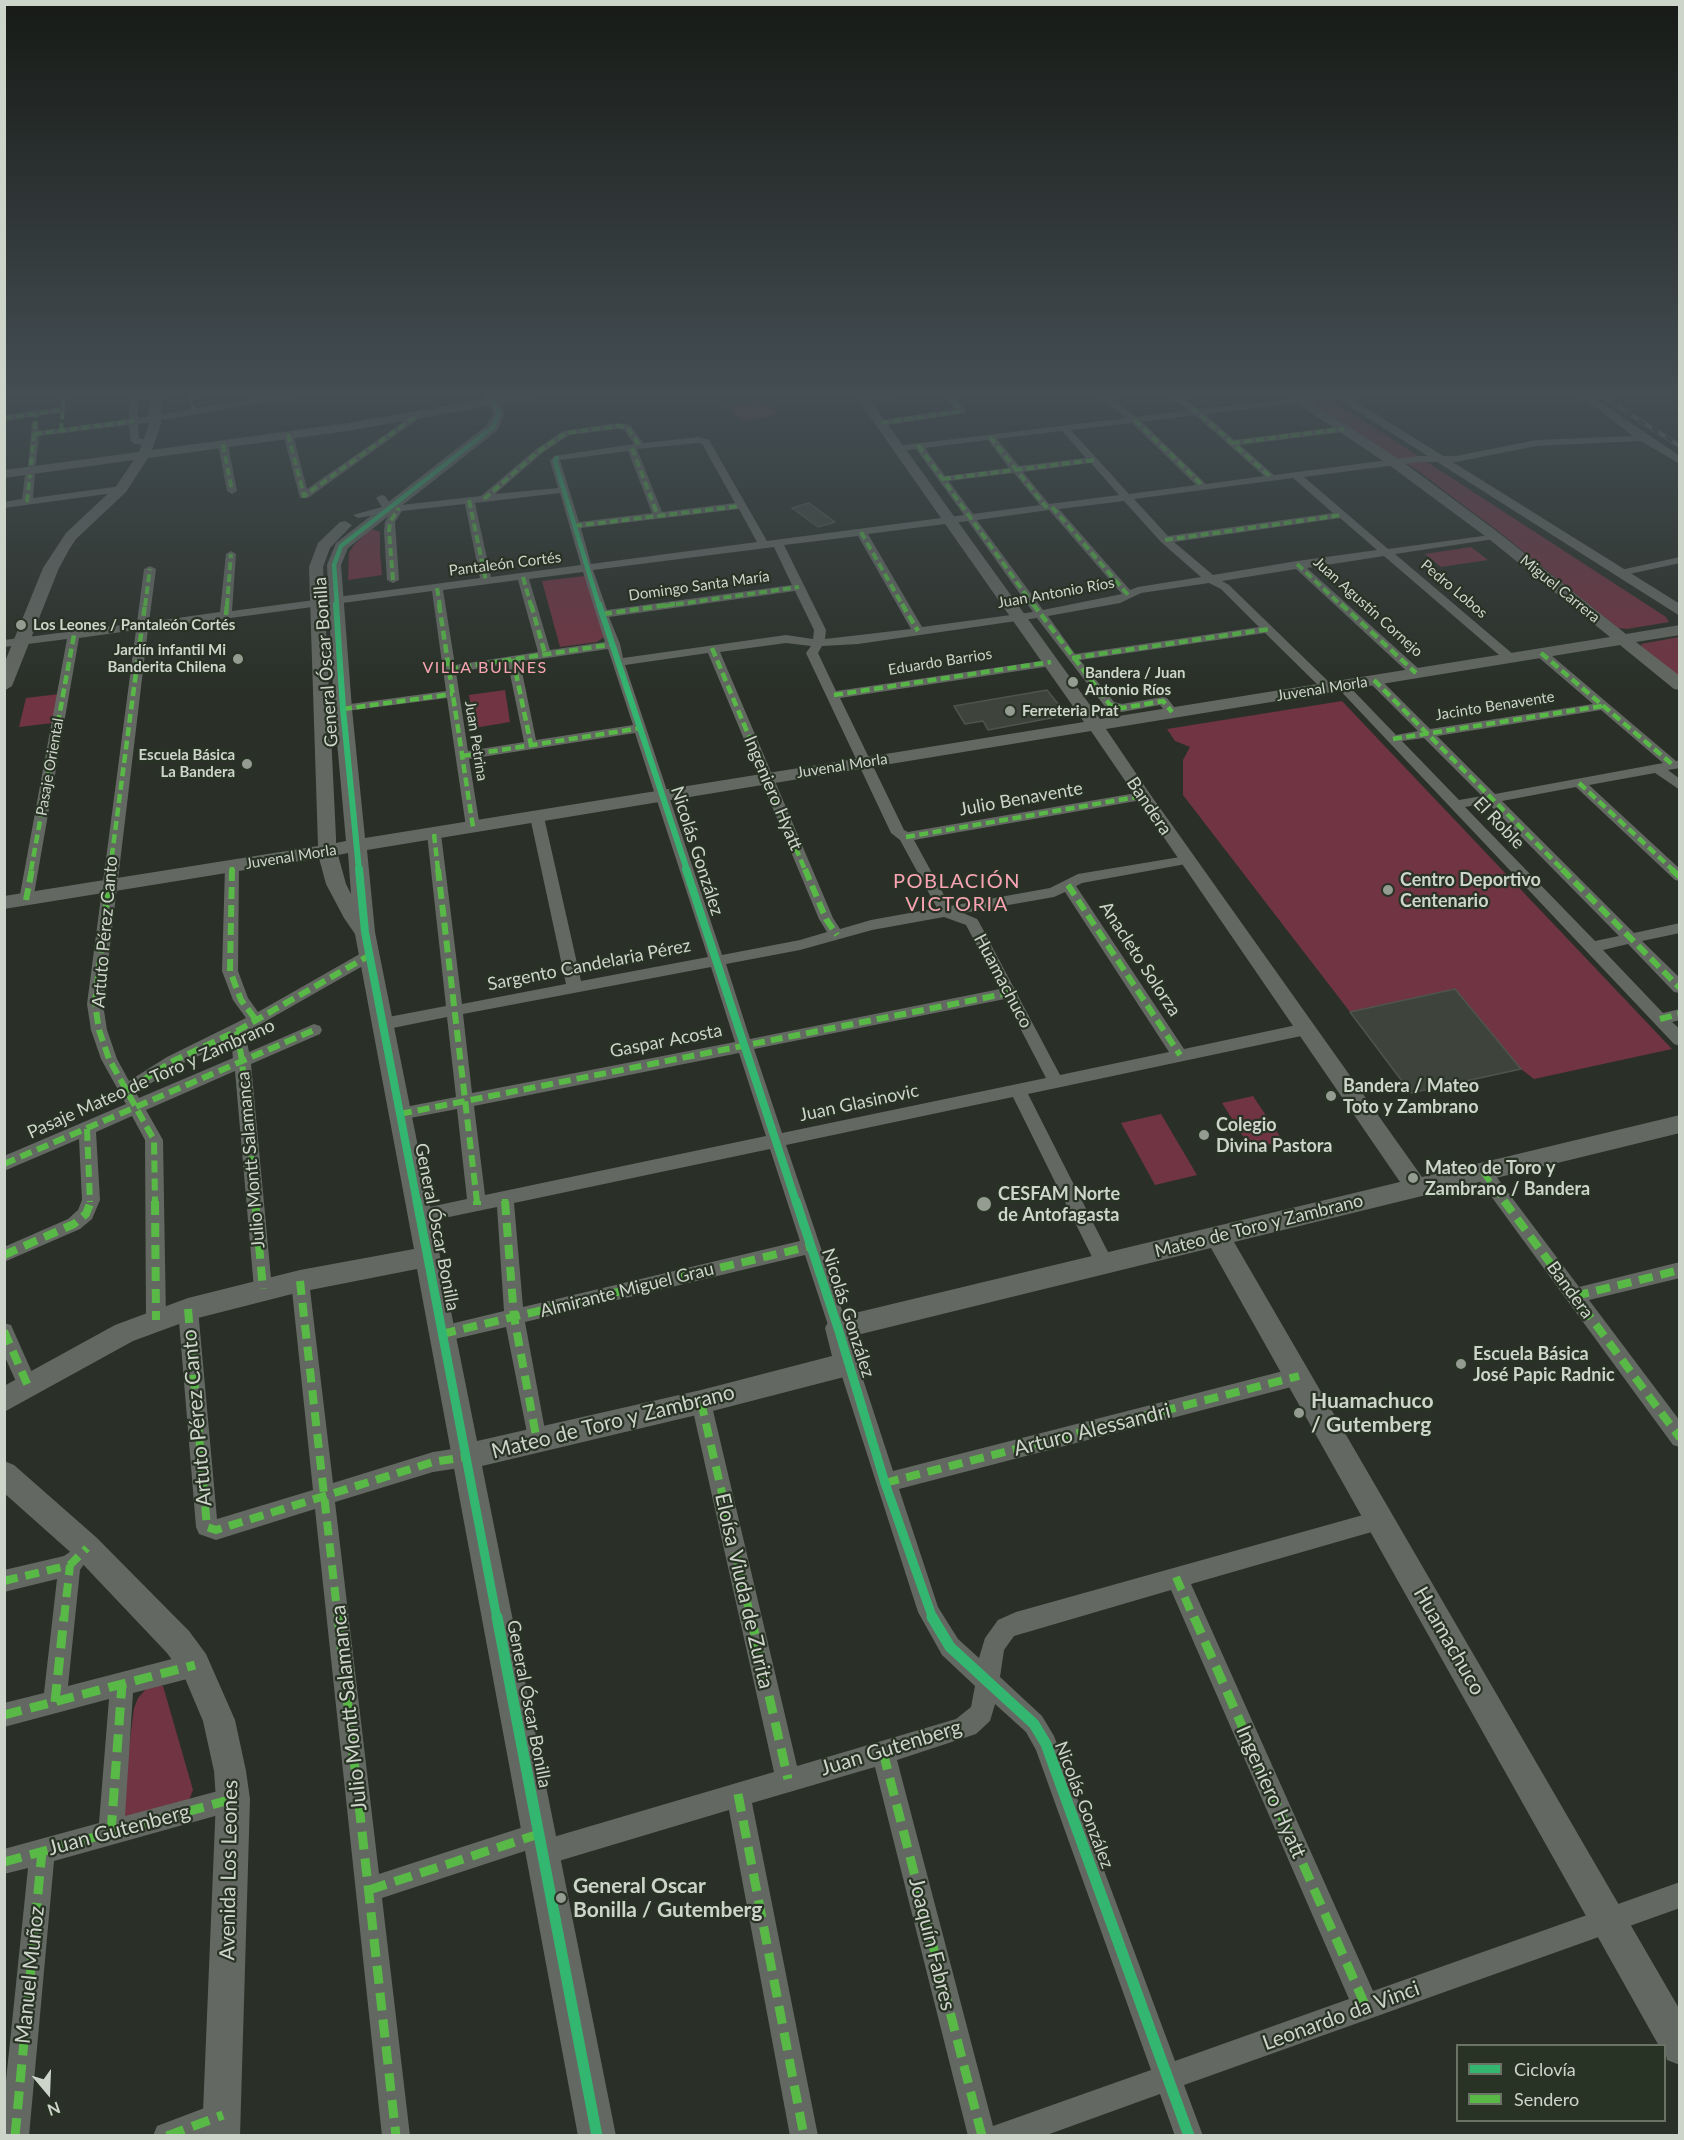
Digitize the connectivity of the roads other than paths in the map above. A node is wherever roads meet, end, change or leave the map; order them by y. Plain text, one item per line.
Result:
1 (28, 494) edge
2 (86, 494) edge
3 (116, 494) edge
4 (402, 494) edge
5 (490, 494) edge
6 (530, 494) edge
7 (565, 494) edge
8 (651, 494) edge
9 (734, 494) edge
10 (931, 494) edge
11 (954, 494) edge
12 (1038, 494) edge
13 (1125, 494) edge
14 (1152, 494) edge
15 (1317, 494) edge
16 (1437, 494) edge
17 (1494, 494) edge
18 (1128, 497) junction
19 (484, 499) junction
20 (469, 500) junction
21 (27, 502) junction
22 (4, 505) edge
23 (389, 505) junction
24 (740, 506) junction
25 (1050, 507) junction
26 (1342, 515) junction
27 (658, 516) junction
28 (971, 518) junction
29 (950, 520) junction
30 (574, 526) junction
31 (861, 532) junction
32 (1494, 536) junction
33 (1165, 540) junction
34 (771, 544) junction
35 (1385, 552) junction
36 (231, 554) dead end
37 (1680, 560) edge
38 (1297, 564) junction
39 (588, 568) junction
40 (150, 569) dead end
41 (1620, 573) junction
42 (523, 577) junction
43 (1209, 578) junction
44 (393, 580) dead end
45 (486, 581) junction
46 (799, 587) junction
47 (437, 588) junction
48 (1128, 596) junction
49 (337, 601) junction
50 (317, 603) junction
51 (1680, 611) edge
52 (603, 614) junction
53 (1040, 614) junction
54 (226, 615) junction
55 (1018, 617) junction
56 (142, 626) junction
57 (1269, 629) junction
58 (1680, 630) edge
59 (918, 631) junction
60 (74, 635) junction
61 (1623, 640) junction
62 (23, 642) junction
63 (818, 643) junction
64 (4, 644) edge
65 (614, 644) junction
66 (712, 648) junction
67 (1541, 653) junction
68 (545, 654) junction
69 (1072, 658) junction
70 (1510, 658) junction
71 (513, 659) junction
72 (620, 662) junction
73 (1050, 662) junction
74 (449, 669) junction
75 (1416, 673) junction
76 (1374, 680) junction
77 (1680, 685) edge
78 (4, 686) edge
79 (1334, 686) junction
80 (453, 694) junction
81 (834, 695) junction
82 (1602, 706) junction
83 (344, 709) junction
84 (1172, 712) junction
85 (1095, 724) junction
86 (641, 728) junction
87 (1428, 734) junction
88 (1393, 740) junction
89 (531, 745) junction
90 (462, 756) junction
91 (866, 762) junction
92 (1676, 764) edge
93 (1657, 768) junction
94 (767, 779) junction
95 (1579, 783) junction
96 (1680, 786) edge
97 (663, 796) junction
98 (1142, 796) junction
99 (1492, 798) junction
100 (1455, 805) junction
101 (537, 817) junction
102 (473, 827) junction
103 (434, 834) junction
104 (906, 837) junction
105 (358, 846) junction
106 (328, 851) junction
107 (1186, 860) junction
108 (232, 867) junction
109 (1680, 877) edge
110 (1068, 885) junction
111 (108, 887) junction
112 (26, 900) junction
113 (4, 903) edge
114 (946, 912) junction
115 (1680, 928) edge
116 (837, 935) junction
117 (1631, 939) junction
118 (368, 944) junction
119 (1591, 947) junction
120 (718, 961) junction
121 (575, 988) junction
122 (1680, 988) edge
123 (1009, 993) junction
124 (454, 1011) junction
125 (1680, 1014) edge
126 (1660, 1019) junction
127 (256, 1020) junction
128 (383, 1024) junction
129 (1306, 1029) junction
130 (314, 1030) dead end
131 (237, 1031) junction
132 (1680, 1040) edge
133 (745, 1045) junction
134 (1180, 1055) junction
135 (242, 1061) junction
136 (1056, 1082) junction
137 (1018, 1090) junction
138 (126, 1091) junction
139 (465, 1100) junction
140 (135, 1106) junction
141 (400, 1114) junction
142 (1680, 1124) edge
143 (87, 1129) junction
144 (775, 1141) junction
145 (4, 1164) edge
146 (1483, 1172) junction
147 (1417, 1188) junction
148 (505, 1199) junction
149 (477, 1205) junction
150 (420, 1216) junction
151 (1217, 1236) junction
152 (811, 1246) junction
153 (4, 1255) edge
154 (428, 1257) junction
155 (1105, 1264) junction
156 (1680, 1270) edge
157 (300, 1281) junction
158 (263, 1289) junction
159 (1575, 1296) junction
160 (188, 1309) junction
161 (514, 1317) junction
162 (156, 1320) junction
163 (838, 1328) junction
164 (4, 1330) edge
165 (442, 1334) junction
166 (848, 1364) junction
167 (1299, 1376) junction
168 (28, 1386) junction
169 (4, 1400) edge
170 (701, 1402) junction
171 (1678, 1434) edge
172 (537, 1442) junction
173 (466, 1457) junction
174 (4, 1474) edge
175 (885, 1483) junction
176 (325, 1496) junction
177 (1381, 1520) junction
178 (207, 1527) joint
179 (79, 1557) junction
180 (1176, 1577) junction
181 (4, 1581) edge
182 (195, 1665) junction
183 (988, 1681) junction
184 (122, 1684) junction
185 (55, 1702) junction
186 (4, 1715) edge
187 (883, 1752) junction
188 (788, 1779) junction
189 (738, 1794) junction
190 (232, 1799) junction
191 (111, 1833) junction
192 (540, 1843) junction
193 (42, 1851) junction
194 (4, 1862) edge
195 (369, 1890) junction
196 (1680, 1895) edge
197 (1608, 1921) junction
198 (1366, 2007) junction
199 (1680, 2047) edge
200 (1167, 2077) junction
201 (222, 2125) edge
202 (15, 2136) edge
203 (167, 2136) edge
204 (396, 2136) edge
205 (597, 2136) edge
206 (804, 2136) edge
207 (982, 2136) edge
208 (1003, 2136) edge
209 (1190, 2136) edge

1 - 21 street
2 - 21 street
3 - 62 street
4 - 23 street, General Óscar Bonilla
5 - 19 street
6 - 19 street
7 - 30 street, Nicolás González
8 - 27 street
9 - 24 street
10 - 29 street, Bandera
11 - 28 street
12 - 25 street
13 - 18 street, El Roble
14 - 18 street, Pantaleón Cortés
15 - 26 street, Pedro Lobos
16 - 32 street, Miguel Carrera
17 - 41 street
18 - 25 street, Pantaleón Cortés
18 - 33 street, El Roble
19 - 20 street
20 - 23 street
20 - 45 street
21 - 22 street
23 - 44 street
23 - 49 street, General Óscar Bonilla
23 - 50 street, General Óscar Bonilla
24 - 27 street, Pantaleón Cortés
24 - 34 street
25 - 28 street, Pantaleón Cortés
25 - 48 street
26 - 33 street
26 - 35 street, Pedro Lobos
27 - 30 street, Pantaleón Cortés
28 - 29 street, Pantaleón Cortés
28 - 53 street
29 - 31 street, Pantaleón Cortés
29 - 55 street, Bandera
30 - 39 street, Nicolás González
31 - 34 street, Pantaleón Cortés
31 - 59 street
32 - 35 street, Juan Antonio Ríos
32 - 61 street, Miguel Carrera
33 - 43 street, El Roble
34 - 39 street, Pantaleón Cortés
34 - 46 street
35 - 38 street, Juan Antonio Ríos
35 - 70 street, Pedro Lobos
36 - 54 street
37 - 41 street
38 - 43 street, Juan Antonio Ríos
38 - 75 street, Juan Agustín Cornejo
39 - 42 street, Pantaleón Cortés
39 - 52 street, Nicolás González
40 - 56 street, Artuto Pérez Canto
41 - 51 street
42 - 45 street, Pantaleón Cortés
42 - 68 street
43 - 48 street, Juan Antonio Ríos
43 - 57 street, El Roble
45 - 47 street, Pantaleón Cortés
46 - 52 street, Domingo Santa María
46 - 63 street
47 - 49 street, Pantaleón Cortés
47 - 74 street, Juan Petrina
48 - 53 street, Juan Antonio Ríos
49 - 50 street, Pantaleón Cortés
49 - 83 street, General Óscar Bonilla
50 - 54 street, Pantaleón Cortés
50 - 106 street, General Óscar Bonilla
52 - 65 street, Nicolás González
53 - 55 street, Juan Antonio Ríos
53 - 69 street
54 - 56 street, Pantaleón Cortés
55 - 59 street, Juan Antonio Ríos
55 - 73 street, Bandera
56 - 60 street, Pantaleón Cortés
56 - 111 street, Artuto Pérez Canto
57 - 69 street
57 - 79 street, El Roble
58 - 61 street, Juvenal Morla
59 - 63 street, Juan Antonio Ríos
60 - 62 street, Pantaleón Cortés
60 - 112 street, Pasaje Oriental
61 - 67 street, Juvenal Morla
61 - 77 street, Miguel Carrera
62 - 64 street, Pantaleón Cortés
62 - 78 street
63 - 66 street, Juan Antonio Ríos
63 - 81 street
65 - 68 street
65 - 72 street, Nicolás González
66 - 72 street, Juan Antonio Ríos
66 - 94 street, Ingeniero Hyatt
67 - 70 street, Juvenal Morla
67 - 82 street
68 - 71 street
69 - 84 street
70 - 75 street, Juvenal Morla
71 - 74 street
71 - 89 street
72 - 86 street, Nicolás González
73 - 81 street, Eduardo Barrios
73 - 85 street, Bandera
74 - 80 street, Juan Petrina
75 - 76 street, Juvenal Morla
76 - 79 street, Juvenal Morla
76 - 87 street, El Roble
79 - 84 street, Juvenal Morla
79 - 88 street, El Roble
80 - 83 street
80 - 90 street, Juan Petrina
81 - 91 street
82 - 87 street, Jacinto Benavente
82 - 92 street
83 - 105 street, General Óscar Bonilla
84 - 85 street, Juvenal Morla
85 - 91 street, Juvenal Morla
85 - 98 street, Bandera
86 - 89 street
86 - 97 street, Nicolás González
87 - 88 street, Jacinto Benavente
87 - 99 street, El Roble
88 - 100 street, El Roble
89 - 90 street
90 - 102 street, Juan Petrina
91 - 94 street, Juvenal Morla
91 - 104 street
92 - 93 street
93 - 95 street
93 - 96 street
94 - 97 street, Juvenal Morla
94 - 116 street, Ingeniero Hyatt
95 - 99 street
95 - 109 street
97 - 101 street, Juvenal Morla
97 - 120 street, Nicolás González
98 - 104 street, Julio Benavente
98 - 107 street, Bandera
99 - 100 street
99 - 117 street, El Roble
100 - 119 street, El Roble
101 - 102 street, Juvenal Morla
101 - 121 street
102 - 103 street, Juvenal Morla
103 - 105 street, Juvenal Morla
103 - 124 street
104 - 114 street
105 - 106 street, Juvenal Morla
105 - 118 street, General Óscar Bonilla
106 - 108 street, Juvenal Morla
106 - 118 street, General Óscar Bonilla
107 - 110 street, Sargento Candelaria Pérez
107 - 129 street, Bandera
108 - 111 street, Juvenal Morla
108 - 127 street
110 - 114 street, Sargento Candelaria Pérez
110 - 134 street, Anacleto Solorza
111 - 112 street, Juvenal Morla
111 - 138 street, Artuto Pérez Canto
112 - 113 street, Juvenal Morla
114 - 116 street, Sargento Candelaria Pérez
114 - 123 street, Huamachuco
115 - 117 street
116 - 120 street, Sargento Candelaria Pérez
117 - 119 street
117 - 122 street, El Roble
118 - 127 street
118 - 128 street, General Óscar Bonilla
119 - 126 street, El Roble
120 - 121 street, Sargento Candelaria Pérez
120 - 133 street, Nicolás González
121 - 124 street, Sargento Candelaria Pérez
123 - 133 street, Gaspar Acosta
123 - 136 street, Huamachuco
124 - 128 street, Sargento Candelaria Pérez
124 - 139 street
125 - 126 street
126 - 132 street, El Roble
127 - 131 street
128 - 141 street, General Óscar Bonilla
129 - 134 street, Juan Glasinovic
129 - 147 street, Bandera
130 - 135 street, Pasaje Mateo de Toro y Zambrano
131 - 135 street, Julio Montt Salamanca
131 - 138 street
133 - 139 street, Gaspar Acosta
133 - 144 street, Nicolás González
134 - 136 street, Juan Glasinovic
135 - 140 street, Pasaje Mateo de Toro y Zambrano
135 - 158 street, Julio Montt Salamanca
136 - 137 street, Juan Glasinovic
137 - 144 street, Juan Glasinovic
137 - 155 street
138 - 140 street, Artuto Pérez Canto
139 - 141 street, Gaspar Acosta
139 - 149 street
140 - 143 street, Pasaje Mateo de Toro y Zambrano
140 - 162 street, Artuto Pérez Canto
141 - 150 street, General Óscar Bonilla
142 - 146 street, Mateo de Toro y Zambrano
143 - 145 street, Pasaje Mateo de Toro y Zambrano
143 - 153 street
144 - 148 street, Juan Glasinovic
144 - 152 street, Nicolás González
146 - 147 street, Mateo de Toro y Zambrano
146 - 159 street, Bandera
147 - 151 street, Mateo de Toro y Zambrano
148 - 149 street, Juan Glasinovic
148 - 161 street
149 - 150 street, Juan Glasinovic
150 - 154 street, General Óscar Bonilla
151 - 155 street, Mateo de Toro y Zambrano
151 - 167 street, Huamachuco
152 - 161 street, Almirante Miguel Grau
152 - 163 street, Nicolás González
154 - 157 street
154 - 165 street, General Óscar Bonilla
155 - 163 street, Mateo de Toro y Zambrano
156 - 159 street
157 - 158 street
157 - 176 street, Julio Montt Salamanca
158 - 160 street
159 - 171 street, Bandera
160 - 162 street
160 - 178 street, Artuto Pérez Canto
161 - 165 street, Almirante Miguel Grau
161 - 172 street
162 - 168 street
163 - 166 street, Nicolás González
164 - 168 street
165 - 173 street, General Óscar Bonilla
166 - 170 street, Mateo de Toro y Zambrano
166 - 175 street, Nicolás González
167 - 175 street, Arturo Alessandri
167 - 177 street, Huamachuco
168 - 169 street
170 - 172 street, Mateo de Toro y Zambrano
170 - 188 street, Eloísa Viuda de Zurita
172 - 173 street, Mateo de Toro y Zambrano
173 - 176 street, Mateo de Toro y Zambrano
173 - 192 street, General Óscar Bonilla
174 - 179 street, Avenida Los Leones
175 - 183 street, Nicolás González
176 - 178 street, Mateo de Toro y Zambrano
176 - 195 street, Julio Montt Salamanca
177 - 180 street, Juan Gutenberg
177 - 197 street, Huamachuco
179 - 181 street
179 - 182 street, Avenida Los Leones
179 - 185 street
180 - 183 street, Juan Gutenberg
180 - 198 street, Ingeniero Hyatt
182 - 184 street
182 - 190 street, Avenida Los Leones
183 - 187 street, Juan Gutenberg
183 - 200 street, Nicolás González
184 - 185 street
184 - 191 street
185 - 186 street
187 - 188 street, Juan Gutenberg
187 - 207 street, Joaquín Fabres
188 - 189 street, Juan Gutenberg
189 - 192 street, Juan Gutenberg
189 - 206 street
190 - 191 street, Juan Gutenberg
190 - 201 street, Avenida Los Leones
191 - 193 street, Juan Gutenberg
192 - 195 street, Juan Gutenberg
192 - 205 street, General Óscar Bonilla
193 - 194 street, Juan Gutenberg
193 - 202 street, Manuel Muñoz
195 - 204 street, Julio Montt Salamanca
196 - 197 street, Leonardo da Vinci
197 - 198 street, Leonardo da Vinci
197 - 199 street, Huamachuco
198 - 200 street, Leonardo da Vinci
200 - 208 street, Leonardo da Vinci
200 - 209 street, Nicolás González
201 - 203 street

